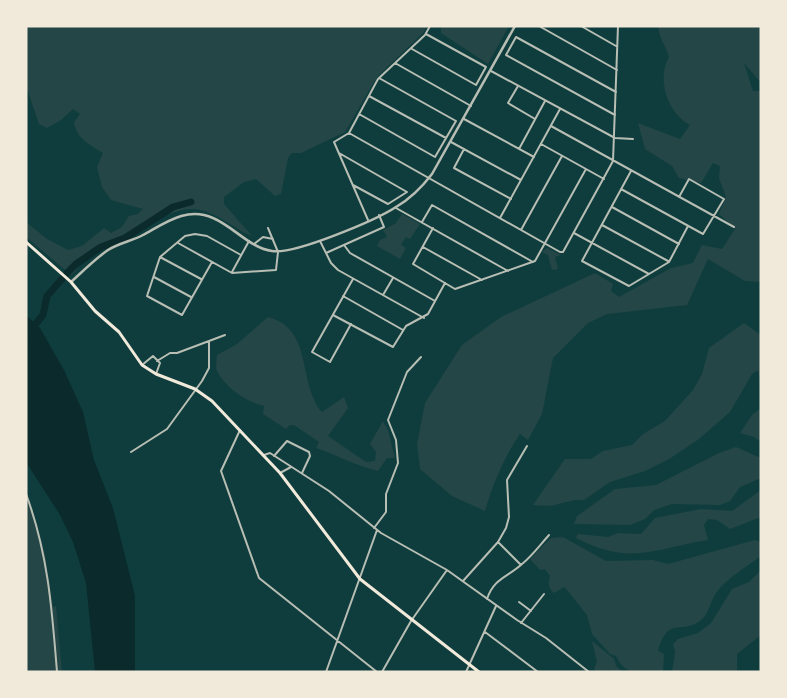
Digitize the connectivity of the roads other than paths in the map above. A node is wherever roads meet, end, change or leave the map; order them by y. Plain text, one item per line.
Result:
1 (430, 26) edge
2 (515, 26) edge
3 (539, 26) edge
4 (581, 26) edge
5 (618, 26) edge
6 (426, 34) junction
7 (617, 46) junction
8 (411, 48) junction
9 (395, 63) junction
10 (617, 70) junction
11 (491, 71) junction
12 (379, 78) junction
13 (518, 85) junction
14 (616, 92) junction
15 (369, 95) junction
16 (546, 100) junction
17 (471, 106) junction
18 (561, 108) junction
19 (359, 114) junction
20 (615, 115) junction
21 (534, 118) junction
22 (464, 119) junction
23 (551, 126) junction
24 (349, 134) junction
25 (446, 138) junction
26 (615, 138) junction
27 (633, 139) dead end
28 (451, 142) junction
29 (541, 144) junction
30 (464, 149) junction
31 (519, 149) junction
32 (339, 153) junction
33 (562, 156) junction
34 (534, 157) junction
35 (613, 161) junction
36 (586, 169) junction
37 (631, 171) junction
38 (604, 179) junction
39 (428, 180) junction
40 (521, 180) junction
41 (353, 185) junction
42 (621, 189) junction
43 (679, 197) junction
44 (511, 199) junction
45 (612, 207) junction
46 (396, 208) junction
47 (379, 215) junction
48 (713, 216) junction
49 (500, 218) junction
50 (368, 220) junction
51 (422, 222) junction
52 (602, 225) junction
53 (688, 226) junction
54 (734, 227) dead end
55 (268, 228) dead end
56 (433, 228) junction
57 (521, 230) junction
58 (574, 233) junction
59 (273, 239) junction
60 (249, 241) junction
61 (320, 241) junction
62 (26, 242) edge
63 (177, 242) junction
64 (592, 243) junction
65 (254, 244) junction
66 (545, 244) junction
67 (679, 244) junction
68 (344, 245) junction
69 (422, 247) junction
70 (278, 252) junction
71 (326, 253) junction
72 (241, 255) junction
73 (160, 257) junction
74 (212, 262) junction
75 (533, 262) junction
76 (669, 262) junction
77 (508, 271) junction
78 (232, 273) junction
79 (649, 274) junction
80 (154, 277) junction
81 (353, 278) junction
82 (393, 278) junction
83 (201, 279) junction
84 (482, 280) junction
85 (71, 282) junction
86 (445, 283) junction
87 (383, 295) junction
88 (343, 296) junction
89 (191, 297) junction
90 (435, 300) junction
91 (333, 315) junction
92 (424, 318) junction
93 (351, 324) junction
94 (403, 330) junction
95 (225, 335) dead end
96 (209, 342) junction
97 (421, 357) dead end
98 (157, 361) junction
99 (142, 365) junction
100 (156, 374) junction
101 (195, 389) junction
102 (240, 430) junction
103 (526, 446) dead end
104 (132, 452) dead end
105 (264, 455) junction
106 (274, 456) junction
107 (292, 467) junction
108 (280, 473) junction
109 (302, 474) junction
110 (26, 494) edge
111 (374, 528) junction
112 (377, 530) junction
113 (549, 535) dead end
114 (498, 542) junction
115 (522, 565) junction
116 (447, 570) junction
117 (360, 579) junction
118 (463, 581) junction
119 (544, 594) dead end
120 (487, 599) junction
121 (520, 602) dead end
122 (496, 606) junction
123 (531, 611) junction
124 (411, 621) junction
125 (521, 623) junction
126 (484, 632) junction
127 (337, 640) junction
128 (469, 664) junction
129 (588, 671) edge
130 (57, 672) edge
131 (326, 672) edge
132 (377, 672) edge
133 (382, 672) edge
134 (466, 672) edge
135 (479, 672) edge
136 (538, 672) edge

1 - 6 street
2 - 11 street
3 - 10 street
4 - 7 street
5 - 7 street
6 - 8 street
6 - 8 street
7 - 10 street
8 - 9 street
9 - 12 street
9 - 17 street
10 - 14 street
11 - 13 street
11 - 17 street
12 - 15 street
12 - 25 street
13 - 16 street
13 - 21 street
14 - 20 street
14 - 20 street
15 - 19 street
15 - 25 street
16 - 18 street
16 - 21 street
17 - 22 street
18 - 23 street
18 - 26 street
19 - 24 street
19 - 25 street
20 - 26 street
21 - 31 street
22 - 28 street
22 - 31 street
23 - 29 street
23 - 35 street
24 - 32 street
24 - 39 street
26 - 27 street
26 - 35 street
28 - 30 street
28 - 39 street
29 - 33 street
29 - 34 street
30 - 40 street
30 - 44 street
31 - 34 street
32 - 41 street
32 - 41 street
33 - 36 street
33 - 57 street
34 - 40 street
35 - 37 street
35 - 38 street
36 - 38 street
36 - 66 street
37 - 42 street
37 - 43 street
38 - 58 street
39 - 46 street
39 - 49 street
40 - 44 street
41 - 50 street
42 - 45 street
42 - 53 street
43 - 48 street
43 - 48 street
44 - 49 street
45 - 52 street
45 - 67 street
46 - 47 street
46 - 51 street
47 - 50 street
47 - 68 street
48 - 53 street
48 - 54 street
49 - 57 street
50 - 61 street
51 - 56 street
51 - 75 street
52 - 64 street
52 - 76 street
53 - 67 street
55 - 59 street
56 - 69 street
56 - 77 street
57 - 66 street
58 - 64 street
58 - 66 street
59 - 65 street
59 - 70 street
60 - 65 street
60 - 72 street
60 - 85 street
61 - 70 street
61 - 71 street
62 - 85 main road
63 - 72 street
63 - 73 street
63 - 74 street
64 - 79 street
64 - 79 street
65 - 70 street
66 - 75 street
67 - 76 street
68 - 71 street
68 - 82 street
69 - 84 street
69 - 86 street
70 - 78 street
71 - 81 street
72 - 78 street
73 - 80 street
73 - 83 street
74 - 78 street
74 - 83 street
75 - 77 street
76 - 79 street
77 - 84 street
80 - 89 street
80 - 89 street
81 - 87 street
81 - 88 street
82 - 87 street
82 - 90 street
83 - 89 street
84 - 86 street
85 - 99 main road
86 - 90 street
87 - 92 street
88 - 91 street
88 - 94 street
90 - 92 street
91 - 93 street
91 - 93 street
92 - 94 street
93 - 94 street
95 - 96 street
96 - 98 street
96 - 101 street
97 - 111 street
98 - 99 street
98 - 100 street
99 - 100 main road
100 - 101 main road
101 - 102 main road
101 - 104 street
102 - 105 main road
102 - 127 street
103 - 114 street
105 - 106 street
105 - 108 main road
106 - 107 street
106 - 109 street
107 - 108 street
107 - 109 street
108 - 117 main road
109 - 111 street
110 - 130 street
111 - 112 street
112 - 116 street
112 - 117 street
113 - 115 street
114 - 115 street
114 - 118 street
115 - 120 street
116 - 118 street
116 - 124 street
117 - 124 main road
117 - 127 street
118 - 120 street
119 - 123 street
120 - 122 street
121 - 123 street
122 - 125 street
122 - 126 street
123 - 125 street
124 - 128 main road
124 - 133 street
125 - 129 street
126 - 128 street
126 - 136 street
127 - 131 street
127 - 132 street
128 - 134 street
128 - 135 main road

